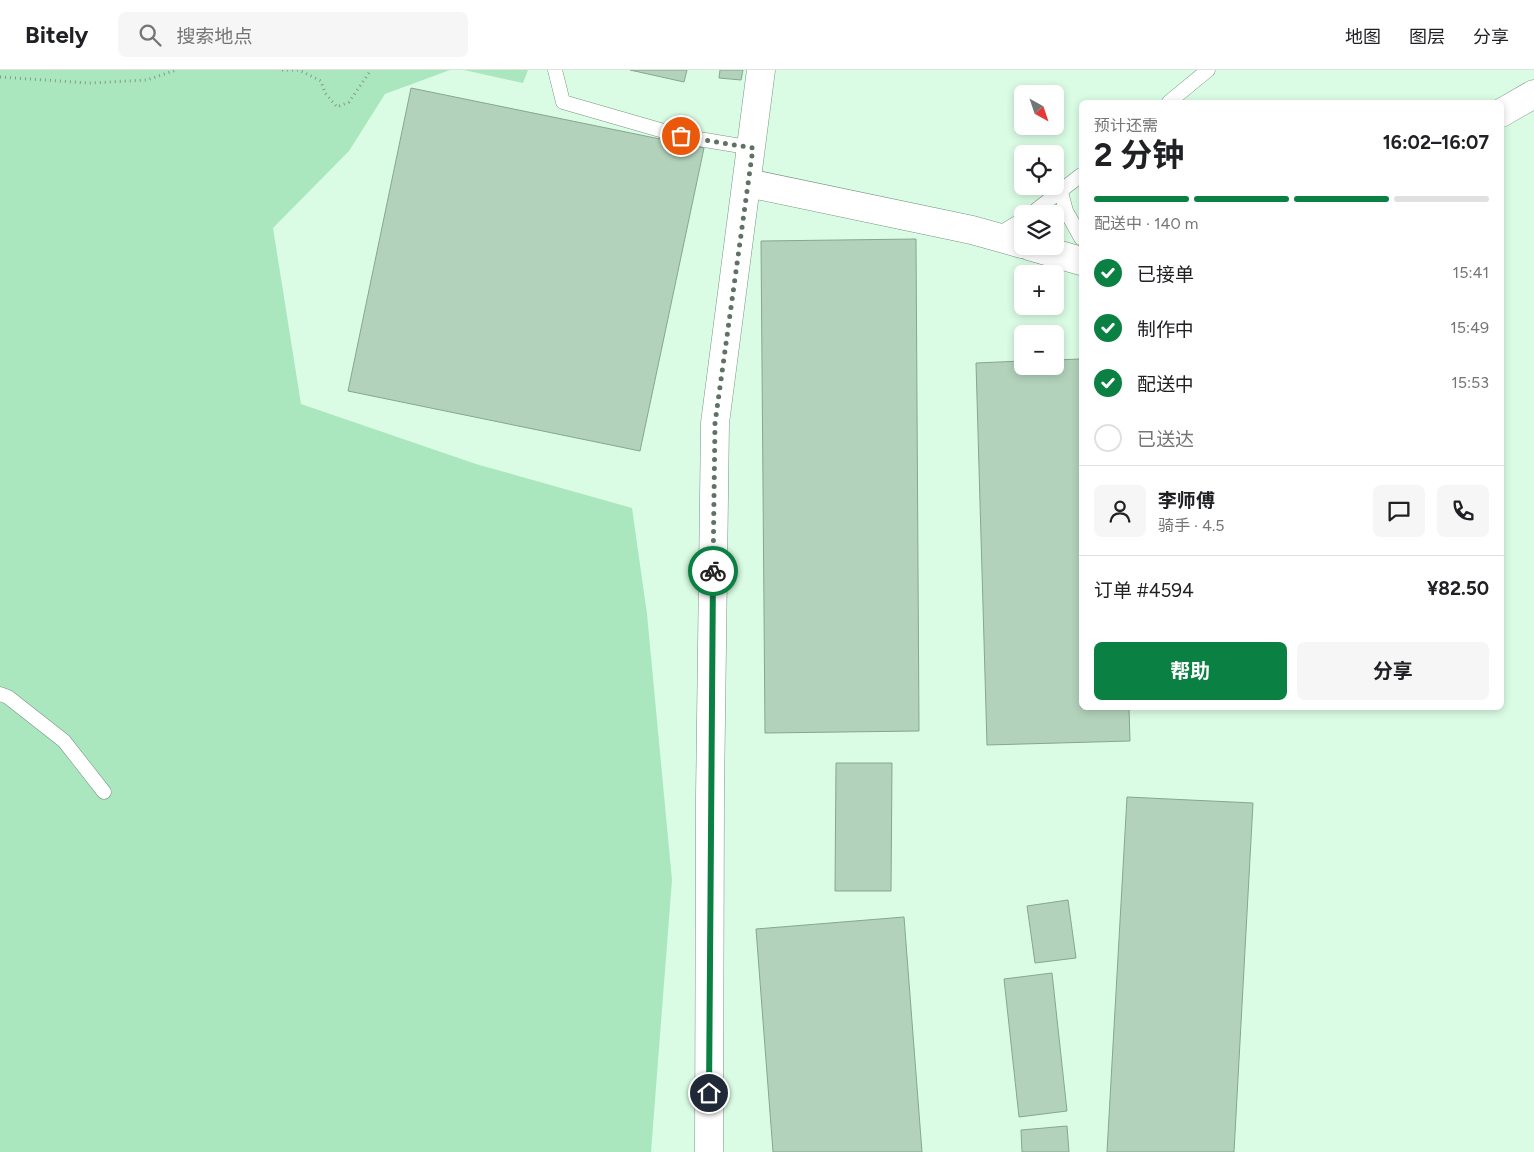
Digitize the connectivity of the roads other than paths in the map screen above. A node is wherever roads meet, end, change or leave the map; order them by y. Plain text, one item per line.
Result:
1 (555, 70) edge
2 (761, 70) edge
3 (1208, 70) edge
4 (1534, 94) edge
5 (1171, 100) edge
6 (1504, 111) edge
7 (753, 148) junction
8 (1079, 177) edge
9 (748, 183) junction
10 (1064, 189) edge
11 (1057, 195) edge
12 (1062, 195) edge
13 (1043, 205) edge
14 (1014, 225) edge
15 (1079, 234) edge
16 (994, 236) junction
17 (1014, 242) edge
18 (1060, 255) edge
19 (1079, 260) edge
20 (0, 694) edge
21 (104, 792) dead end
22 (709, 1152) edge

1 - 7 lane
2 - 7 street
3 - 5 lane
4 - 6 street
7 - 9 street
8 - 10 lane
9 - 16 street
9 - 22 street
11 - 13 lane
12 - 15 lane
14 - 16 lane
16 - 17 street
18 - 19 street
20 - 21 lane

